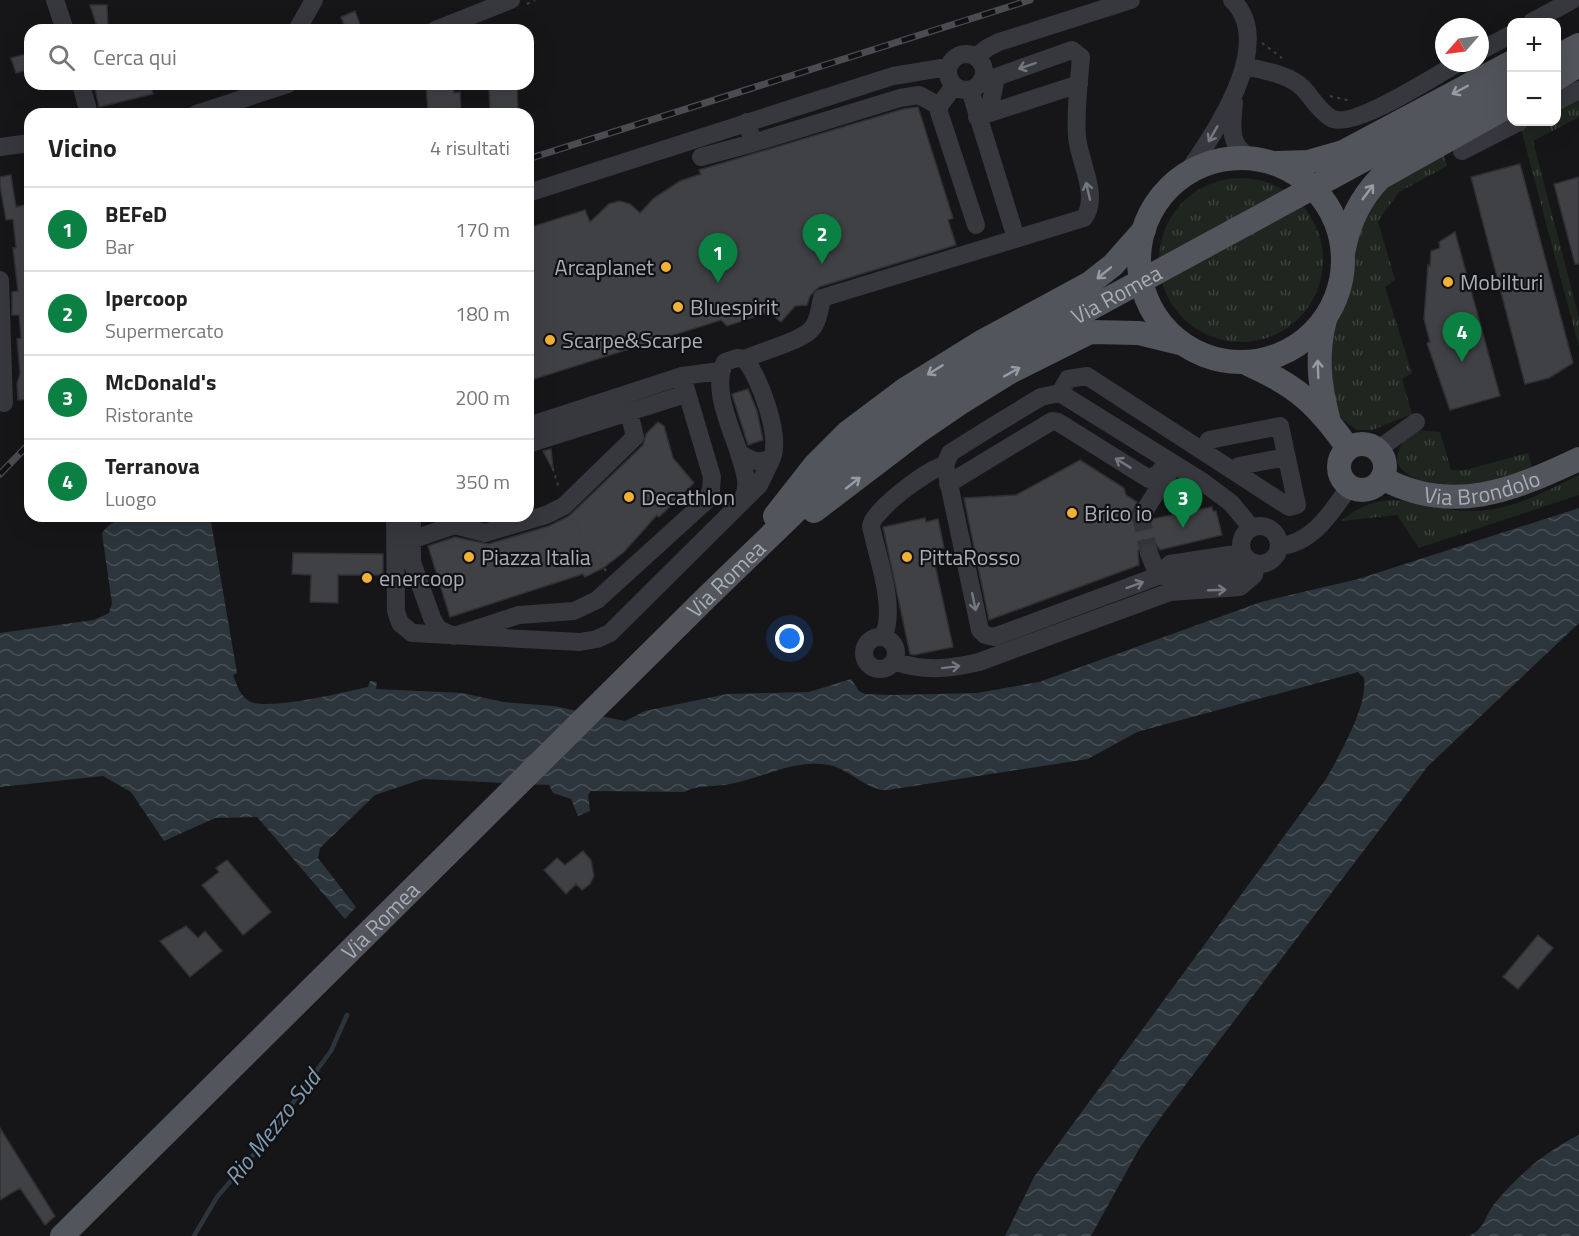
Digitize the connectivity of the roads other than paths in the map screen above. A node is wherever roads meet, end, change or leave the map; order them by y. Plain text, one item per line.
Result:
1 (55, 0) edge
2 (314, 0) edge
3 (511, 0) edge
4 (1131, 0) edge
5 (1232, 0) edge
6 (1572, 0) edge
7 (1539, 18) edge
8 (63, 24) edge
9 (300, 24) edge
10 (450, 24) edge
11 (1579, 32) edge
12 (1507, 37) edge
13 (1561, 39) edge
14 (1579, 45) edge
15 (1489, 46) edge
16 (1561, 55) edge
17 (976, 57) junction
18 (1507, 65) edge
19 (1579, 65) edge
20 (1244, 66) junction
21 (948, 67) junction
22 (1442, 72) edge
23 (1561, 76) edge
24 (1079, 84) junction
25 (1507, 84) edge
26 (962, 88) junction
27 (83, 90) edge
28 (270, 90) edge
29 (1579, 90) edge
30 (1235, 92) junction
31 (1561, 100) edge
32 (939, 106) junction
33 (1507, 107) edge
34 (87, 108) edge
35 (214, 108) edge
36 (985, 114) junction
37 (747, 122) junction
38 (1511, 126) edge
39 (753, 143) junction
40 (24, 144) edge
41 (0, 147) edge
42 (1462, 152) dead end
43 (701, 157) dead end
44 (1263, 161) junction
45 (1186, 174) junction
46 (534, 191) edge
47 (976, 225) dead end
48 (1144, 230) junction
49 (1016, 238) junction
50 (1341, 266) junction
51 (0, 280) edge
52 (1326, 317) junction
53 (1181, 343) junction
54 (745, 359) junction
55 (1248, 364) junction
56 (720, 371) junction
57 (684, 385) junction
58 (1060, 393) junction
59 (4, 403) dead end
60 (629, 412) junction
61 (1328, 420) junction
62 (1416, 423) dead end
63 (534, 424) edge
64 (993, 426) junction
65 (534, 442) edge
66 (1006, 448) junction
67 (1348, 448) junction
68 (1377, 450) junction
69 (739, 453) junction
70 (1209, 456) junction
71 (1286, 457) junction
72 (772, 458) junction
73 (1579, 459) edge
74 (1172, 462) junction
75 (945, 465) junction
76 (1235, 472) junction
77 (1382, 478) junction
78 (1203, 482) junction
79 (948, 484) junction
80 (1350, 486) junction
81 (706, 501) junction
82 (742, 501) junction
83 (1143, 513) tunnel mouth
84 (727, 516) junction
85 (534, 519) edge
86 (395, 522) edge
87 (412, 522) edge
88 (522, 522) edge
89 (1251, 527) junction
90 (411, 540) junction
91 (1279, 546) junction
92 (1149, 553) tunnel mouth
93 (1249, 559) junction
94 (1158, 576) junction
95 (708, 596) junction
96 (519, 615) junction
97 (454, 636) junction
98 (883, 637) junction
99 (515, 638) junction
100 (894, 661) junction
101 (62, 1236) edge

1 - 8 street
2 - 9 street
3 - 10 street
4 - 17 street
5 - 20 street
6 - 7 street
11 - 13 main road
12 - 15 street
14 - 16 main road
17 - 21 street
17 - 26 street
18 -> 44 main road
19 - 23 main road
20 - 22 street
20 - 30 street
21 - 26 street
21 - 37 street
24 - 36 street
24 -> 36 street
49 -> 24 street
25 - 95 main road, Via Romea, bridge
26 - 32 street
26 - 36 street
27 - 34 street
28 - 35 street
29 - 31 street
30 - 44 street
30 -> 45 street
32 - 39 street
32 - 47 street
50 -> 33 main road
36 - 49 street
37 - 39 street
37 - 46 street
38 - 42 street
39 - 43 street
40 - 41 street
44 - 45 main road
44 - 50 main road
45 - 48 main road
48 - 53 main road
48 -> 95 main road
49 - 54 street
50 - 52 main road
51 - 59 street
52 - 55 main road
61 -> 52 main road
53 - 55 main road
95 -> 53 main road
54 - 56 street
54 - 72 street
55 - 61 main road
56 - 57 street
56 - 69 street
57 - 60 street
57 - 63 street
57 - 81 street
58 - 64 street
58 - 70 street
58 - 74 street
60 - 65 street
60 - 85 street
61 - 67 main road
62 - 68 street
64 - 66 street
64 - 75 street
74 -> 66 street
66 - 79 street
67 - 68 main road
67 - 80 main road
68 - 77 main road
69 - 72 street
69 - 82 street
70 - 71 street
70 - 76 street
70 - 78 street
71 - 76 street
71 - 76 street
72 - 82 street
73 - 77 main road, Via Brondolo
74 - 78 street
74 - 83 street
75 - 79 street
75 - 98 street
77 - 80 main road
78 - 89 street
79 -> 94 street
80 - 91 street
81 - 84 street
81 - 96 street
82 - 84 street
84 - 99 street
86 - 97 street
87 - 90 street
88 - 90 street
89 - 91 street
89 - 93 street
90 - 97 street
91 - 93 street
92 - 94 street
93 - 94 street
100 -> 93 street
95 - 101 main road, Via Romea
96 - 97 street
96 - 99 street
97 - 99 street
98 - 100 street
98 - 100 street

